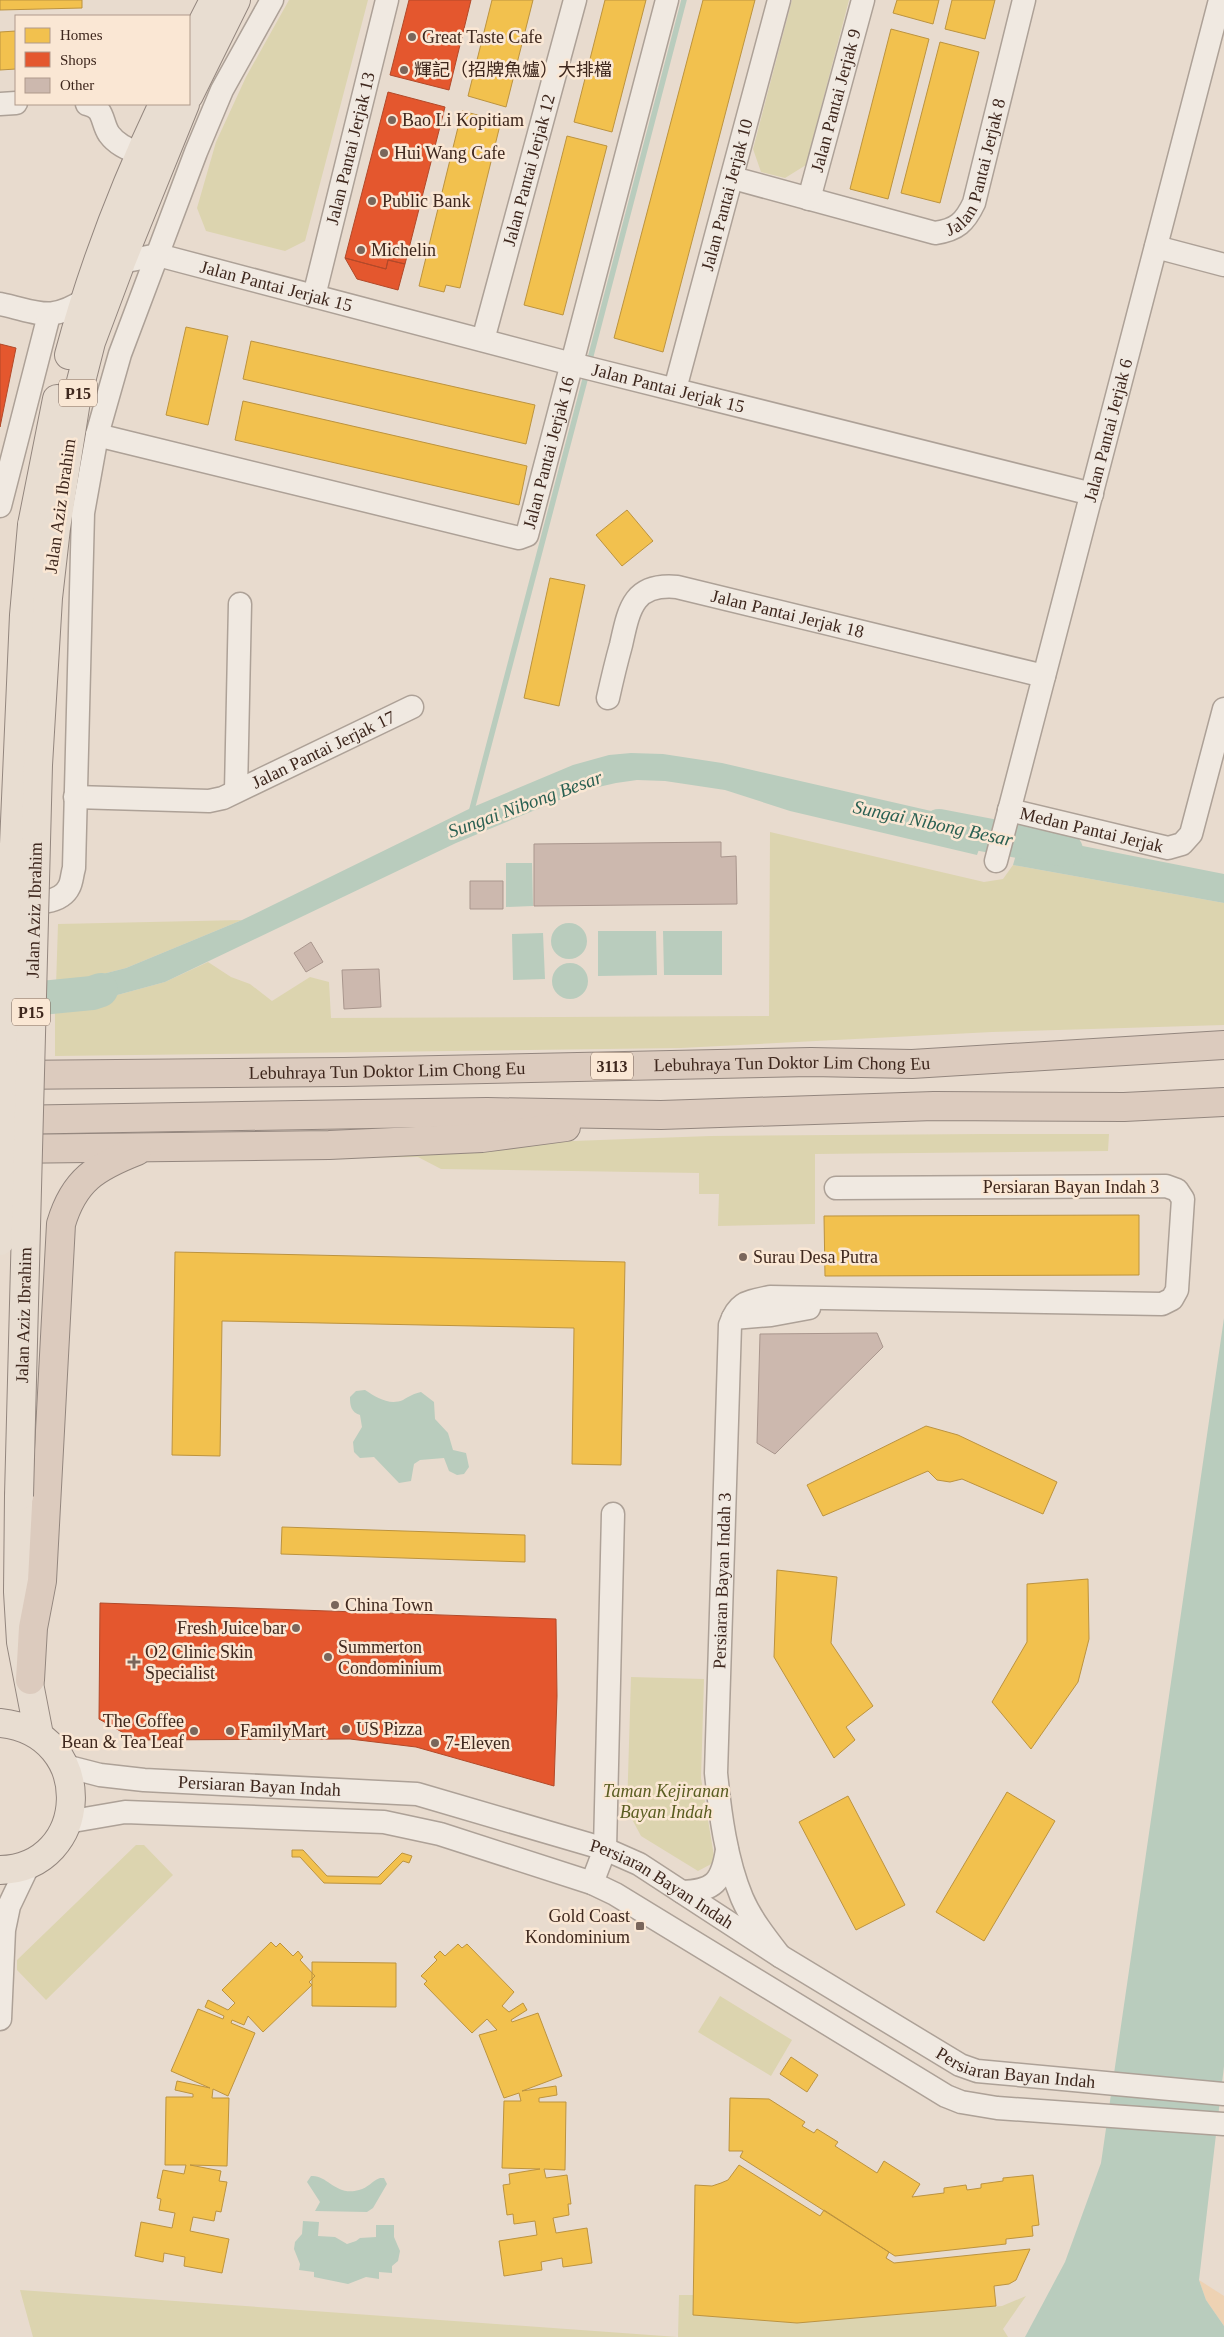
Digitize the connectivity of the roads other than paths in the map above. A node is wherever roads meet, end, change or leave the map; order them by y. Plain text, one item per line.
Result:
1 (214, 0) edge
2 (236, 0) edge
3 (272, 0) edge
4 (387, 0) edge
5 (575, 0) edge
6 (667, 0) edge
7 (779, 0) edge
8 (863, 0) edge
9 (1024, 0) edge
10 (1220, 0) edge
11 (190, 47) edge
12 (1215, 56) edge
13 (190, 93) edge
14 (15, 103) edge
15 (0, 104) edge
16 (94, 105) edge
17 (164, 105) edge
18 (185, 105) edge
19 (140, 154) junction
20 (733, 178) junction
21 (809, 199) junction
22 (136, 224) junction
23 (1156, 247) junction
24 (158, 255) junction
25 (121, 262) junction
26 (1224, 265) edge
27 (314, 296) junction
28 (86, 299) junction
29 (0, 304) edge
30 (0, 314) edge
31 (48, 321) junction
32 (75, 333) junction
33 (483, 340) junction
34 (583, 366) junction
35 (675, 389) junction
36 (97, 435) junction
37 (1092, 494) junction
38 (0, 506) edge
39 (44, 527) junction
40 (240, 604) dead end
41 (1044, 676) junction
42 (608, 698) dead end
43 (412, 707) dead end
44 (1224, 709) edge
45 (236, 791) junction
46 (75, 797) junction
47 (1007, 816) junction
48 (996, 861) dead end
49 (0, 897) edge
50 (1224, 1044) edge
51 (0, 1075) edge
52 (1224, 1102) edge
53 (661, 1115) junction
54 (0, 1120) edge
55 (148, 1146) junction
56 (0, 1149) edge
57 (836, 1188) dead end
58 (0, 1241) edge
59 (613, 1514) dead end
60 (30, 1680) junction
61 (0, 1723) edge
62 (39, 1735) junction
63 (65, 1766) junction
64 (67, 1822) junction
65 (728, 1844) junction
66 (605, 1848) junction
67 (28, 1864) junction
68 (0, 1870) edge
69 (592, 1883) junction
70 (682, 1892) junction
71 (742, 1932) junction
72 (780, 1956) junction
73 (724, 1960) junction
74 (0, 2019) edge
75 (1224, 2094) edge
76 (1224, 2124) edge

1 - 11 main road
2 - 13 main road
3 - 24 street
4 - 27 street, Jalan Pantai Jerjak 13
5 - 33 street, Jalan Pantai Jerjak 12
6 - 34 street, Jalan Pantai Jerjak 16
7 - 20 street, Jalan Pantai Jerjak 10
8 - 21 street, Jalan Pantai Jerjak 9
9 - 21 street, Jalan Pantai Jerjak 8
10 - 12 street, Jalan Pantai Jerjak 6
12 - 23 street, Jalan Pantai Jerjak 6
14 - 15 street
16 - 19 street
17 - 19 main road, Jalan Aziz Ibrahim / P15
18 - 22 main road, Jalan Aziz Ibrahim / P15
19 - 28 main road, Jalan Aziz Ibrahim / P15
20 - 21 street, Jalan Pantai Jerjak 8
20 - 35 street, Jalan Pantai Jerjak 10
22 - 24 street
22 - 25 main road, Jalan Aziz Ibrahim / P15
23 - 26 street
23 - 37 street, Jalan Pantai Jerjak 6
24 - 25 street, Jalan Pantai Jerjak 15
24 - 27 street, Jalan Pantai Jerjak 15
24 - 36 street
25 - 39 main road, Jalan Aziz Ibrahim / P15
27 - 33 street, Jalan Pantai Jerjak 15
28 - 31 street
28 - 32 main road, Jalan Aziz Ibrahim / P15
29 - 31 street
30 - 31 street
31 - 32 street
31 - 38 street
32 - 39 main road, Jalan Aziz Ibrahim / P15
33 - 34 street, Jalan Pantai Jerjak 15
34 - 35 street, Jalan Pantai Jerjak 15
34 - 36 street, Jalan Pantai Jerjak 16
35 - 37 street, Jalan Pantai Jerjak 15
36 - 46 street
37 - 41 street, Jalan Pantai Jerjak 6
39 - 58 main road, Jalan Aziz Ibrahim / P15, bridge
39 - 60 main road, Jalan Aziz Ibrahim / P15, bridge
40 - 45 street, Jalan Pantai Jerjak 17
41 - 42 street, Jalan Pantai Jerjak 18
41 - 47 street, Jalan Pantai Jerjak 6
43 - 45 street, Jalan Pantai Jerjak 17
44 - 47 street, Medan Pantai Jerjak
45 - 46 street, Jalan Pantai Jerjak 17
46 - 49 street
47 - 48 street, Jalan Pantai Jerjak 6
50 - 51 highway, Lebuhraya Tun Doktor Lim Chong Eu / 3113
52 - 53 highway
53 - 54 highway
53 - 55 highway
55 - 56 highway
55 - 60 highway
57 - 65 street, Persiaran Bayan Indah 3
59 - 66 street
60 - 62 main road, Jalan Aziz Ibrahim / P15
61 - 62 main road
62 - 63 main road
63 - 64 main road
63 - 66 street, Persiaran Bayan Indah
64 - 67 main road
64 - 69 street, Persiaran Bayan Indah
65 - 70 street, Persiaran Bayan Indah 3
65 - 72 street, Persiaran Bayan Indah 3
66 - 69 street
66 - 70 street, Persiaran Bayan Indah
67 - 68 main road
67 - 74 street
69 - 73 street, Persiaran Bayan Indah
70 - 71 street, Persiaran Bayan Indah
71 - 72 street, Persiaran Bayan Indah
71 - 73 street
72 - 75 street, Persiaran Bayan Indah
73 - 76 street, Persiaran Bayan Indah

